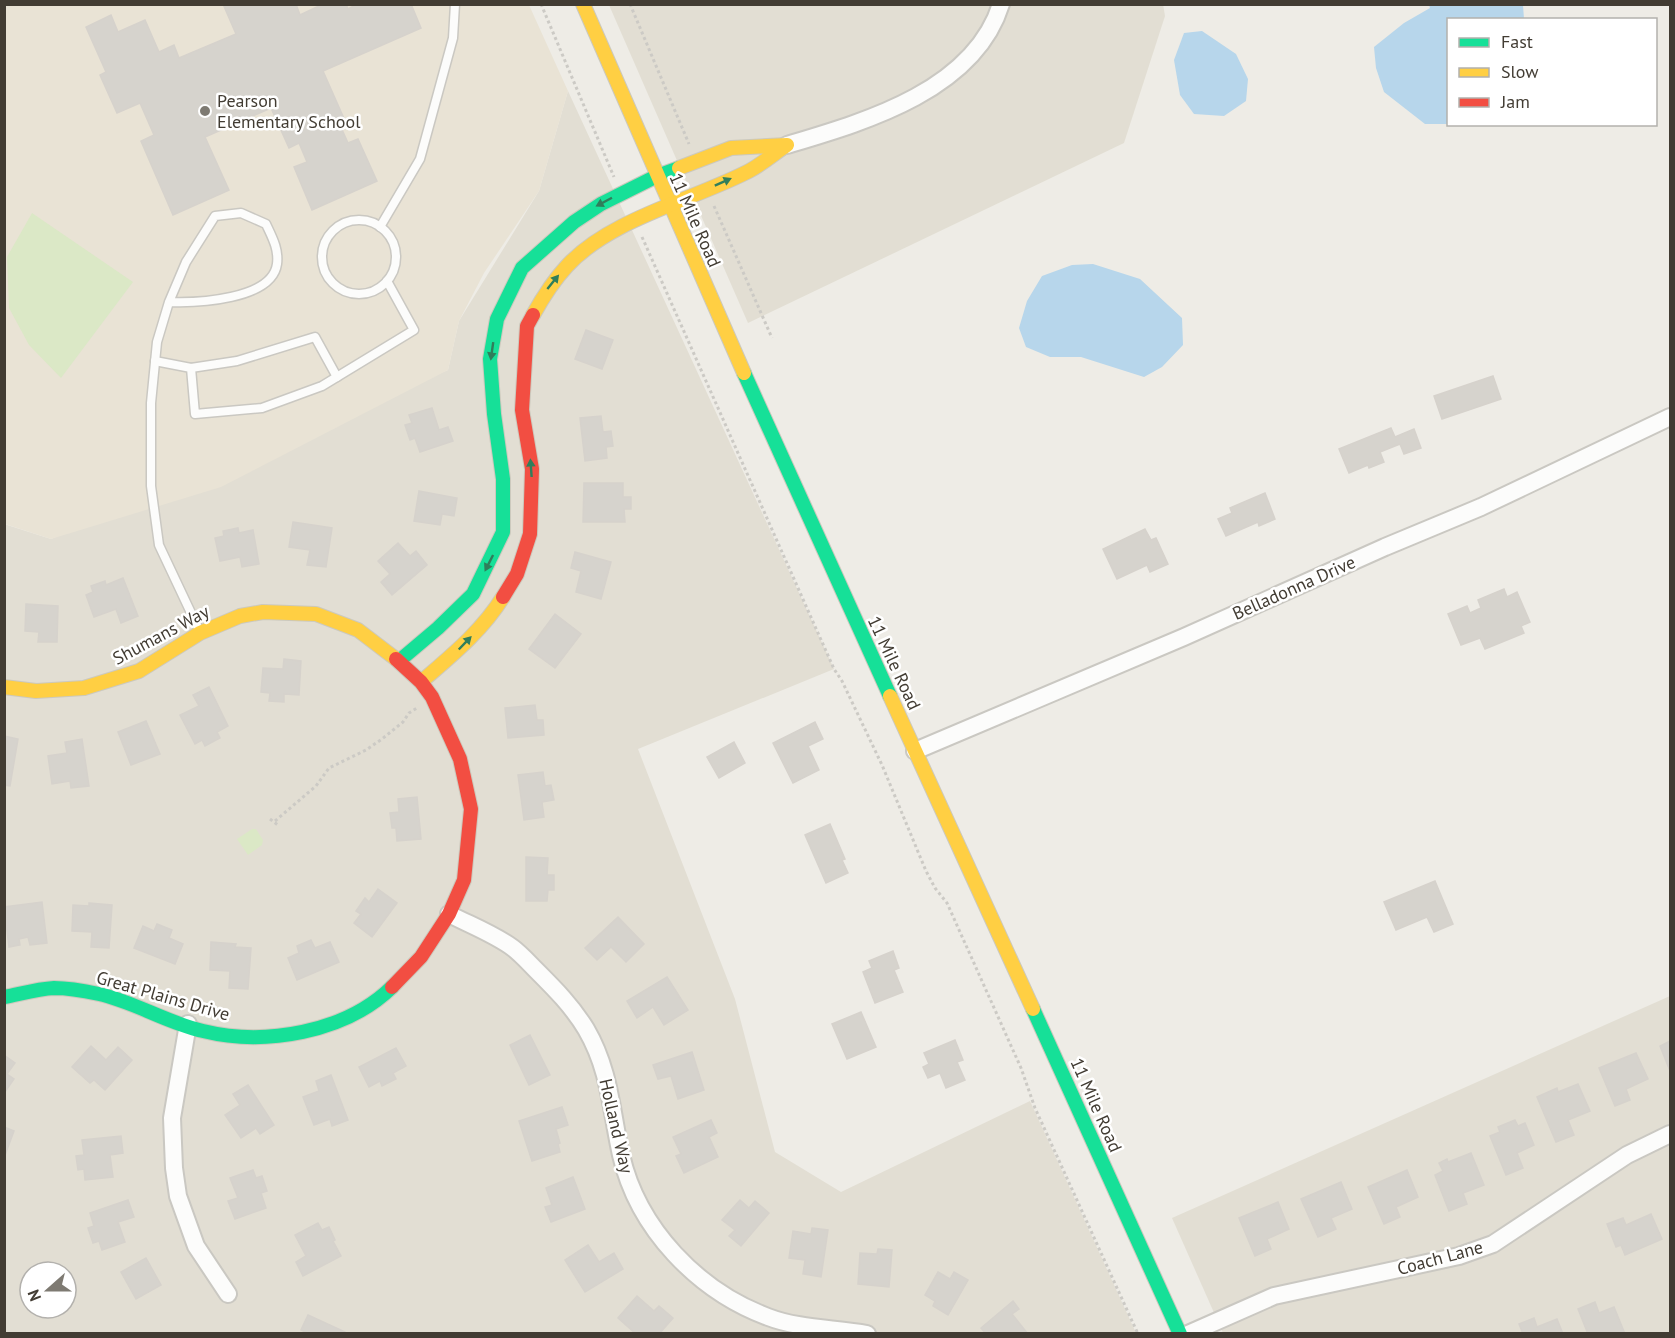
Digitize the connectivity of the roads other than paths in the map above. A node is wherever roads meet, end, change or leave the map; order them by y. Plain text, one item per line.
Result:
1 (455, 4) edge
2 (583, 4) edge
3 (1001, 4) edge
4 (787, 146) junction
5 (657, 176) junction
6 (669, 206) junction
7 (380, 227) junction
8 (551, 240) junction
9 (568, 264) junction
10 (387, 281) junction
11 (169, 302) junction
12 (155, 361) junction
13 (191, 368) junction
14 (337, 377) junction
15 (522, 410) junction
16 (494, 414) junction
17 (1671, 417) edge
18 (503, 532) junction
19 (530, 534) junction
20 (473, 594) junction
21 (494, 611) junction
22 (200, 633) junction
23 (399, 661) junction
24 (421, 682) junction
25 (4, 687) edge
26 (915, 751) junction
27 (449, 914) junction
28 (4, 997) edge
29 (188, 1024) junction
30 (1671, 1134) edge
31 (228, 1294) dead end
32 (867, 1334) edge
33 (1180, 1334) edge
34 (1188, 1334) edge

1 - 7 lane
2 - 5 street, 11 Mile Road
3 - 4 street
4 - 5 street
6 -> 4 street
5 - 6 street, 11 Mile Road
5 -> 8 street
6 - 9 street
6 - 26 street, 11 Mile Road
7 - 10 lane
7 - 10 lane
8 - 9 street
8 -> 16 street
15 -> 9 street
10 - 14 lane
11 - 11 lane
11 - 12 lane
12 - 13 lane
12 - 22 lane
13 - 14 lane
13 - 14 lane
15 - 16 street
19 -> 15 street
16 - 18 street
17 - 26 street, Belladonna Drive
18 - 19 street
18 -> 20 street
19 - 21 street
20 - 21 street
20 - 23 street
24 -> 21 street
22 - 23 street, Shumans Way
22 - 25 street, Shumans Way
23 - 24 street, Shumans Way
24 - 27 street, Great Plains Drive
26 - 33 street, 11 Mile Road
27 - 29 street, Great Plains Drive
27 - 32 street, Holland Way
28 - 29 street, Great Plains Drive
29 - 31 street
30 - 34 street, Coach Lane

